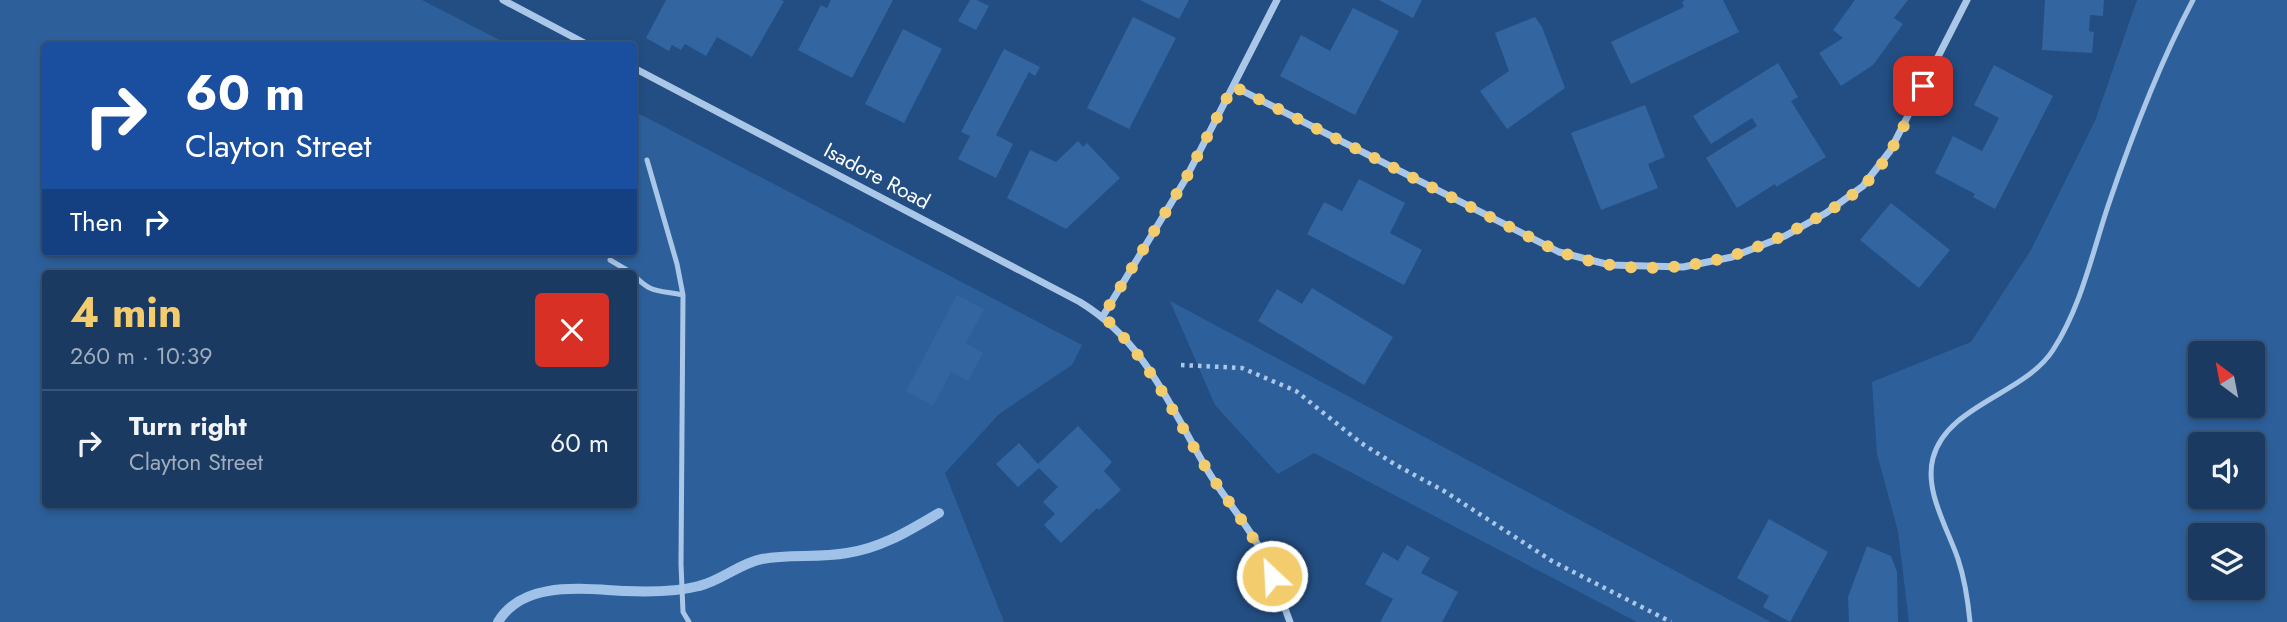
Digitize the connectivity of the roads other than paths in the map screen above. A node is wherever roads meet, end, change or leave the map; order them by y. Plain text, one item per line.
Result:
1 (503, 0) edge
2 (1276, 0) edge
3 (1967, 0) edge
4 (2193, 0) edge
5 (582, 42) edge
6 (637, 70) edge
7 (1233, 86) junction
8 (647, 160) dead end
9 (610, 260) dead end
10 (626, 270) edge
11 (637, 278) edge
12 (682, 295) junction
13 (1103, 316) junction
14 (690, 622) edge
15 (1290, 622) edge
16 (1970, 622) edge

1 - 5 street
2 - 7 street
3 - 7 street
4 - 16 lane
6 - 13 street, Isadore Road
7 - 13 street
8 - 12 lane
9 - 10 lane
11 - 12 lane
12 - 14 lane
13 - 15 street, Isadore Road

